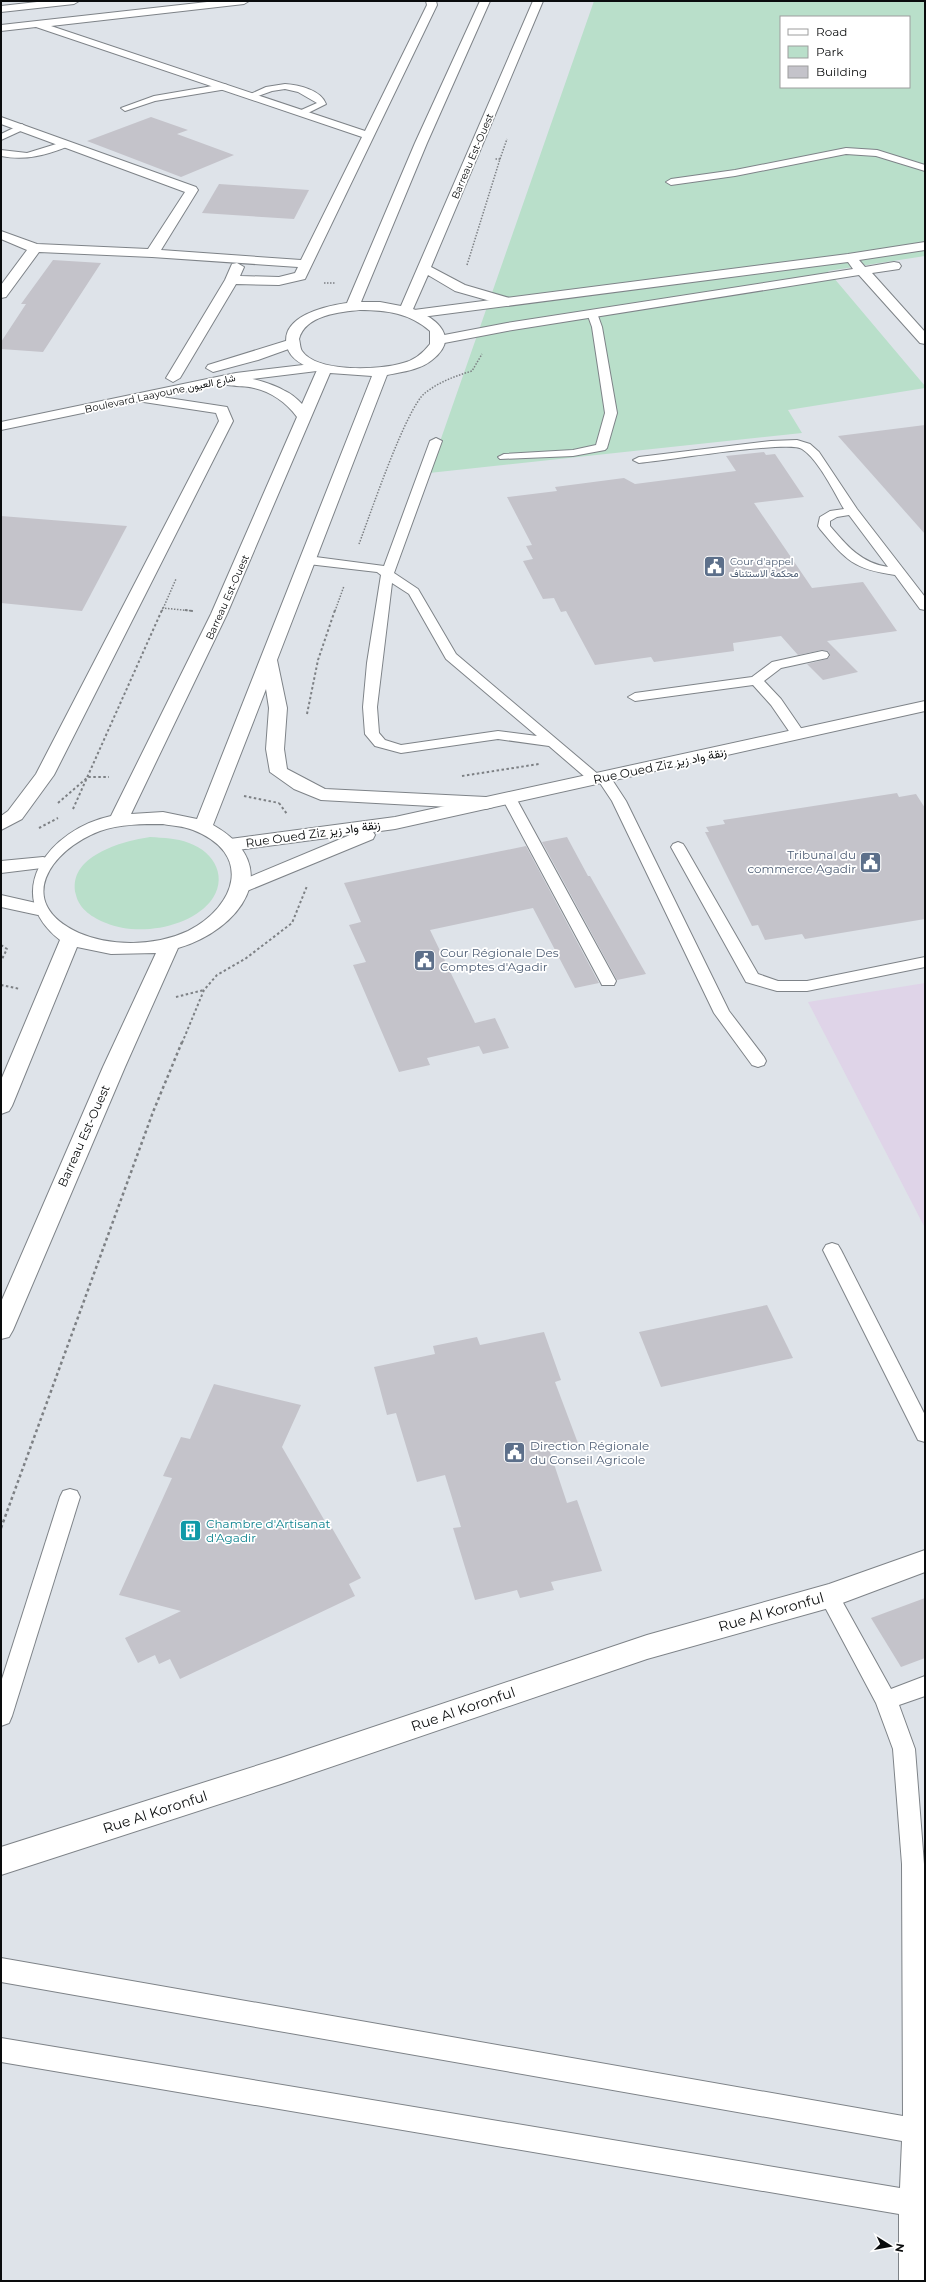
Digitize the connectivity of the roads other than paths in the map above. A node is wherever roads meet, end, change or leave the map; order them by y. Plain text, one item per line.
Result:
1 (74, 1) edge
2 (244, 1) edge
3 (431, 1) edge
4 (485, 1) edge
5 (538, 1) edge
6 (1, 9) edge
7 (36, 24) junction
8 (1, 28) edge
9 (224, 87) junction
10 (250, 96) junction
11 (125, 108) dead end
12 (302, 113) junction
13 (1, 120) edge
14 (22, 127) junction
15 (369, 136) junction
16 (1, 137) edge
17 (66, 144) junction
18 (1, 153) edge
19 (925, 168) edge
20 (671, 182) dead end
21 (1, 235) edge
22 (925, 246) edge
23 (35, 248) junction
24 (152, 253) junction
25 (848, 258) junction
26 (242, 260) junction
27 (306, 264) junction
28 (910, 264) dead end
29 (424, 268) junction
30 (863, 271) junction
31 (232, 280) junction
32 (1, 294) edge
33 (508, 302) junction
34 (352, 307) junction
35 (410, 312) junction
36 (592, 313) junction
37 (439, 340) junction
38 (925, 340) edge
39 (292, 343) junction
40 (322, 368) junction
41 (381, 372) junction
42 (173, 378) junction
43 (225, 380) junction
44 (142, 398) junction
45 (1, 414) edge
46 (304, 418) junction
47 (1, 426) edge
48 (436, 441) dead end
49 (504, 457) dead end
50 (639, 460) dead end
51 (852, 511) junction
52 (308, 560) junction
53 (898, 572) junction
54 (387, 574) junction
55 (925, 606) edge
56 (822, 655) dead end
57 (268, 658) junction
58 (756, 681) junction
59 (635, 697) dead end
60 (925, 706) edge
61 (798, 734) junction
62 (554, 743) junction
63 (600, 779) junction
64 (509, 798) junction
65 (486, 804) junction
66 (119, 820) junction
67 (395, 823) junction
68 (1, 824) edge
69 (203, 827) junction
70 (230, 845) junction
71 (678, 847) dead end
72 (43, 863) junction
73 (1, 867) edge
74 (242, 887) junction
75 (1, 902) edge
76 (38, 909) junction
77 (72, 938) junction
78 (170, 944) junction
79 (925, 962) edge
80 (608, 981) dead end
81 (758, 1061) dead end
82 (1, 1106) edge
83 (832, 1250) dead end
84 (1, 1330) edge
85 (925, 1434) edge
86 (70, 1497) dead end
87 (925, 1561) edge
88 (829, 1596) junction
89 (925, 1686) edge
90 (886, 1700) junction
91 (1, 1716) edge
92 (1, 1861) edge
93 (1, 1970) edge
94 (1, 2050) edge
95 (914, 2131) junction
96 (912, 2203) junction
97 (912, 2281) edge

1 - 6 street
2 - 7 street
3 - 15 street
4 - 34 street
5 - 29 street, Barreau Est-Ouest
7 - 8 street
7 - 9 street
9 - 10 street
9 - 11 lane
10 - 12 street
10 - 12 lane
12 - 15 street
13 - 14 street
14 - 16 lane
14 - 17 street
15 - 27 street
17 - 18 lane
17 - 24 street
19 - 20 lane
21 - 23 street
22 - 25 street
23 - 24 street
23 - 32 street
24 - 26 street
25 - 30 street
25 - 33 street
26 - 27 street
26 - 31 street
27 - 31 street
28 - 30 street
29 - 33 street
29 - 35 street, Barreau Est-Ouest
30 - 36 street
30 - 38 street
31 - 42 street
33 - 35 street
34 - 35 street
34 - 39 street
35 - 37 street
36 - 37 street
36 - 49 lane
37 - 41 street
39 - 40 street
39 - 42 street, Boulevard Laayoune شارع العيون
40 - 41 street
40 - 43 street, Boulevard Laayoune شارع العيون
40 - 46 street, Barreau Est-Ouest
41 - 52 street
42 - 45 street, Boulevard Laayoune شارع العيون
43 - 44 street, Boulevard Laayoune شارع العيون
43 - 46 street
44 - 47 street, Boulevard Laayoune شارع العيون
44 - 68 street
46 - 66 street, Barreau Est-Ouest
48 - 54 lane
50 - 51 lane
51 - 53 lane
51 - 53 lane
52 - 54 lane
52 - 57 street
53 - 55 lane
54 - 62 lane
54 - 62 lane
56 - 58 lane
57 - 65 street
57 - 69 street
58 - 59 lane
58 - 61 lane
60 - 61 street, Rue Oued Ziz زنقة واد زيز
61 - 63 street, Rue Oued Ziz زنقة واد زيز
62 - 63 lane
63 - 64 street, Rue Oued Ziz زنقة واد زيز
63 - 81 lane
64 - 65 street, Rue Oued Ziz زنقة واد زيز
64 - 80 lane
65 - 67 street, Rue Oued Ziz زنقة واد زيز
66 - 69 street
66 - 72 street
67 - 70 street, Rue Oued Ziz زنقة واد زيز
67 - 74 street, Rue Oued Ziz زنقة واد زيز
69 - 70 street
70 - 74 street
71 - 79 lane
72 - 73 street
72 - 76 street
74 - 78 street
75 - 76 street
76 - 77 street
77 - 78 street
77 - 82 street
78 - 84 street, Barreau Est-Ouest
83 - 85 lane
86 - 91 lane
87 - 88 street, Rue Al Koronful
88 - 90 lane
88 - 92 street, Rue Al Koronful
89 - 90 lane
90 - 95 lane
93 - 95 lane
94 - 96 lane
95 - 96 lane
96 - 97 lane

